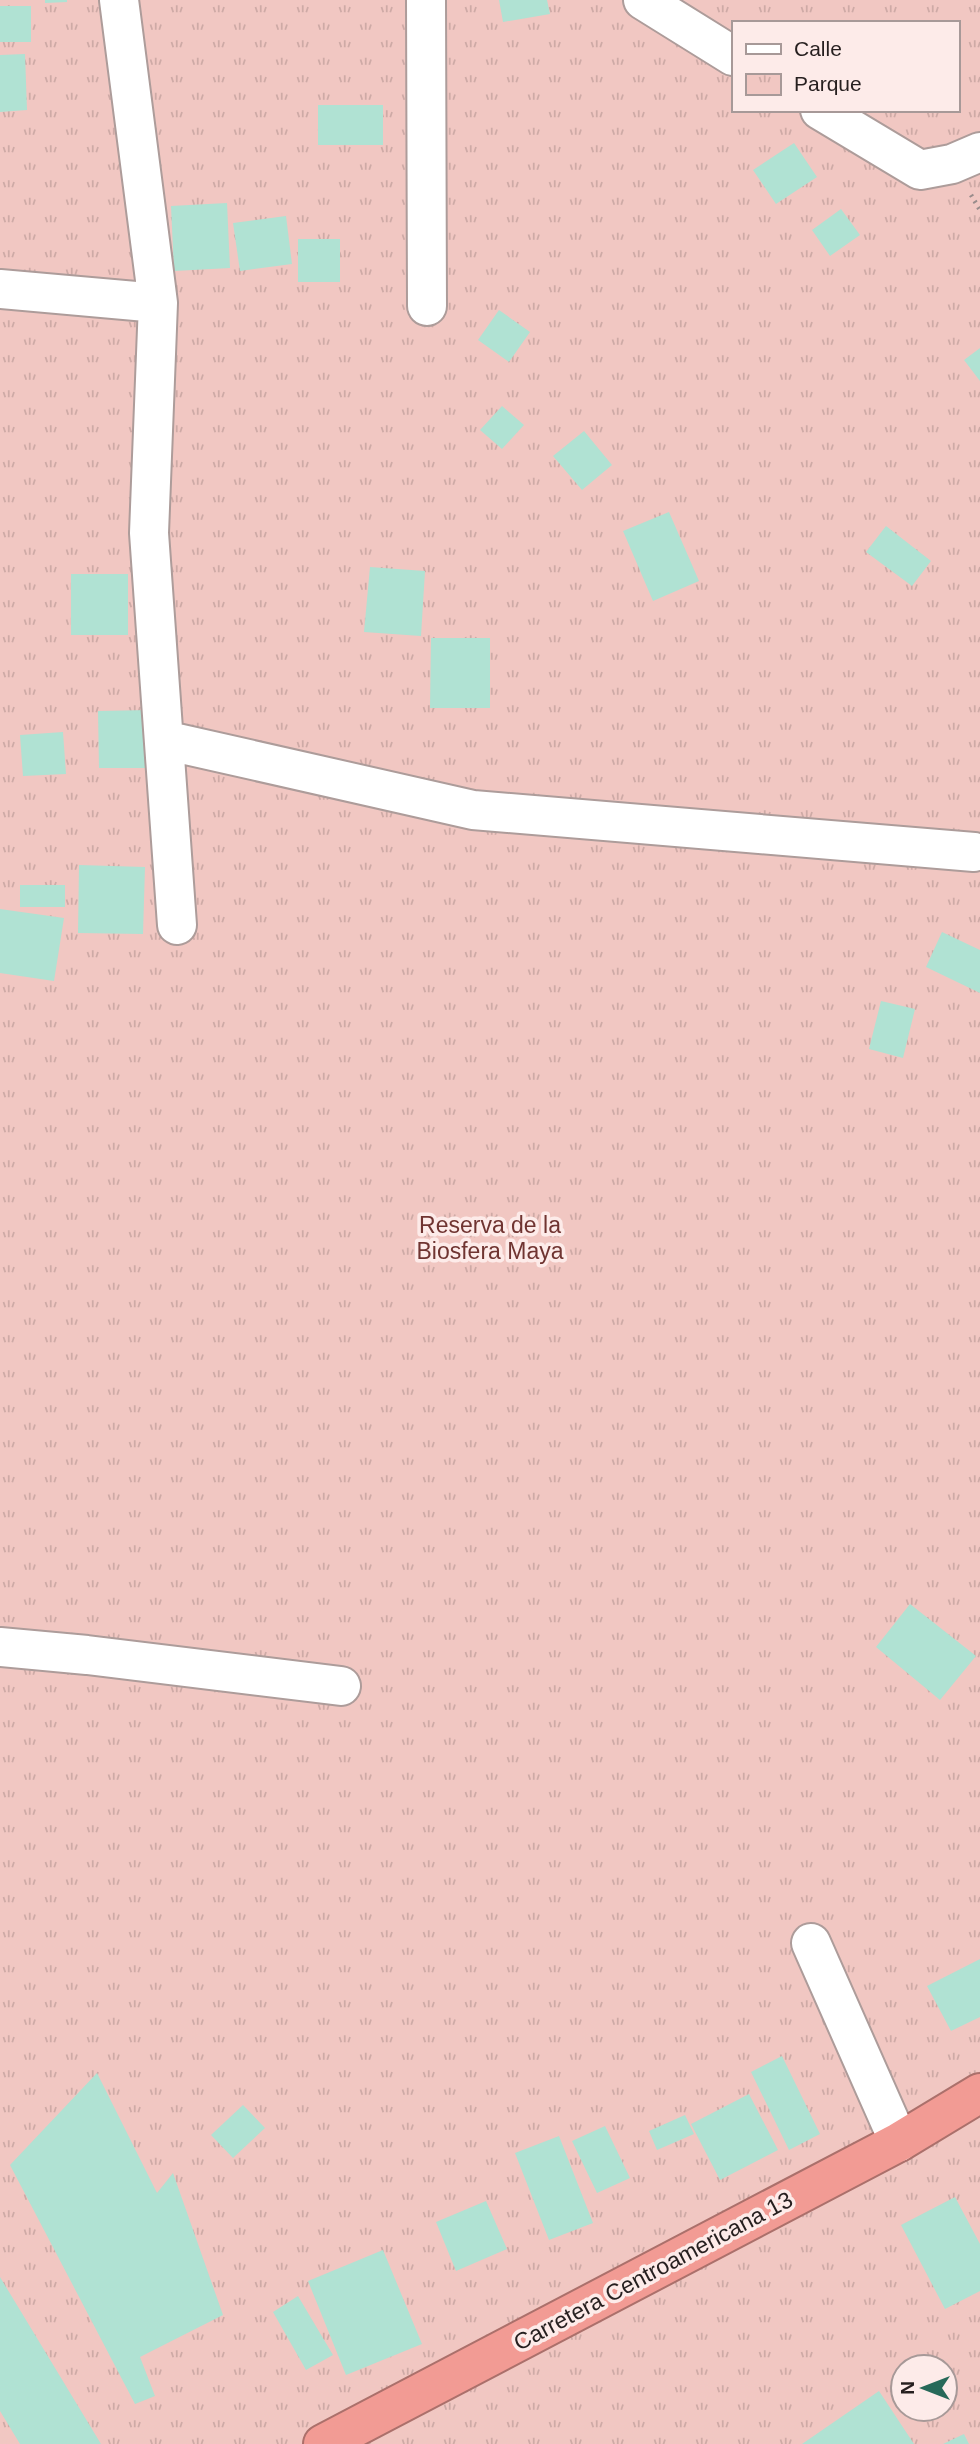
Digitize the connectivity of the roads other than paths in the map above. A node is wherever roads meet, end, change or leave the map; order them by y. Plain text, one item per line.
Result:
1 (119, 0) edge
2 (426, 0) edge
3 (643, 0) edge
4 (732, 55) edge
5 (823, 112) edge
6 (980, 152) edge
7 (0, 289) edge
8 (158, 303) junction
9 (427, 306) dead end
10 (164, 740) junction
11 (974, 852) dead end
12 (177, 925) dead end
13 (0, 1647) edge
14 (341, 1686) dead end
15 (811, 1943) dead end
16 (980, 2093) edge
17 (899, 2143) junction
18 (323, 2444) edge

1 - 8 street
2 - 9 street
3 - 4 street
5 - 6 street
7 - 8 street
8 - 10 street
10 - 11 street
10 - 12 street
13 - 14 street
15 - 17 street
16 - 17 highway, Carretera Centroamericana 13
17 - 18 highway, Carretera Centroamericana 13

